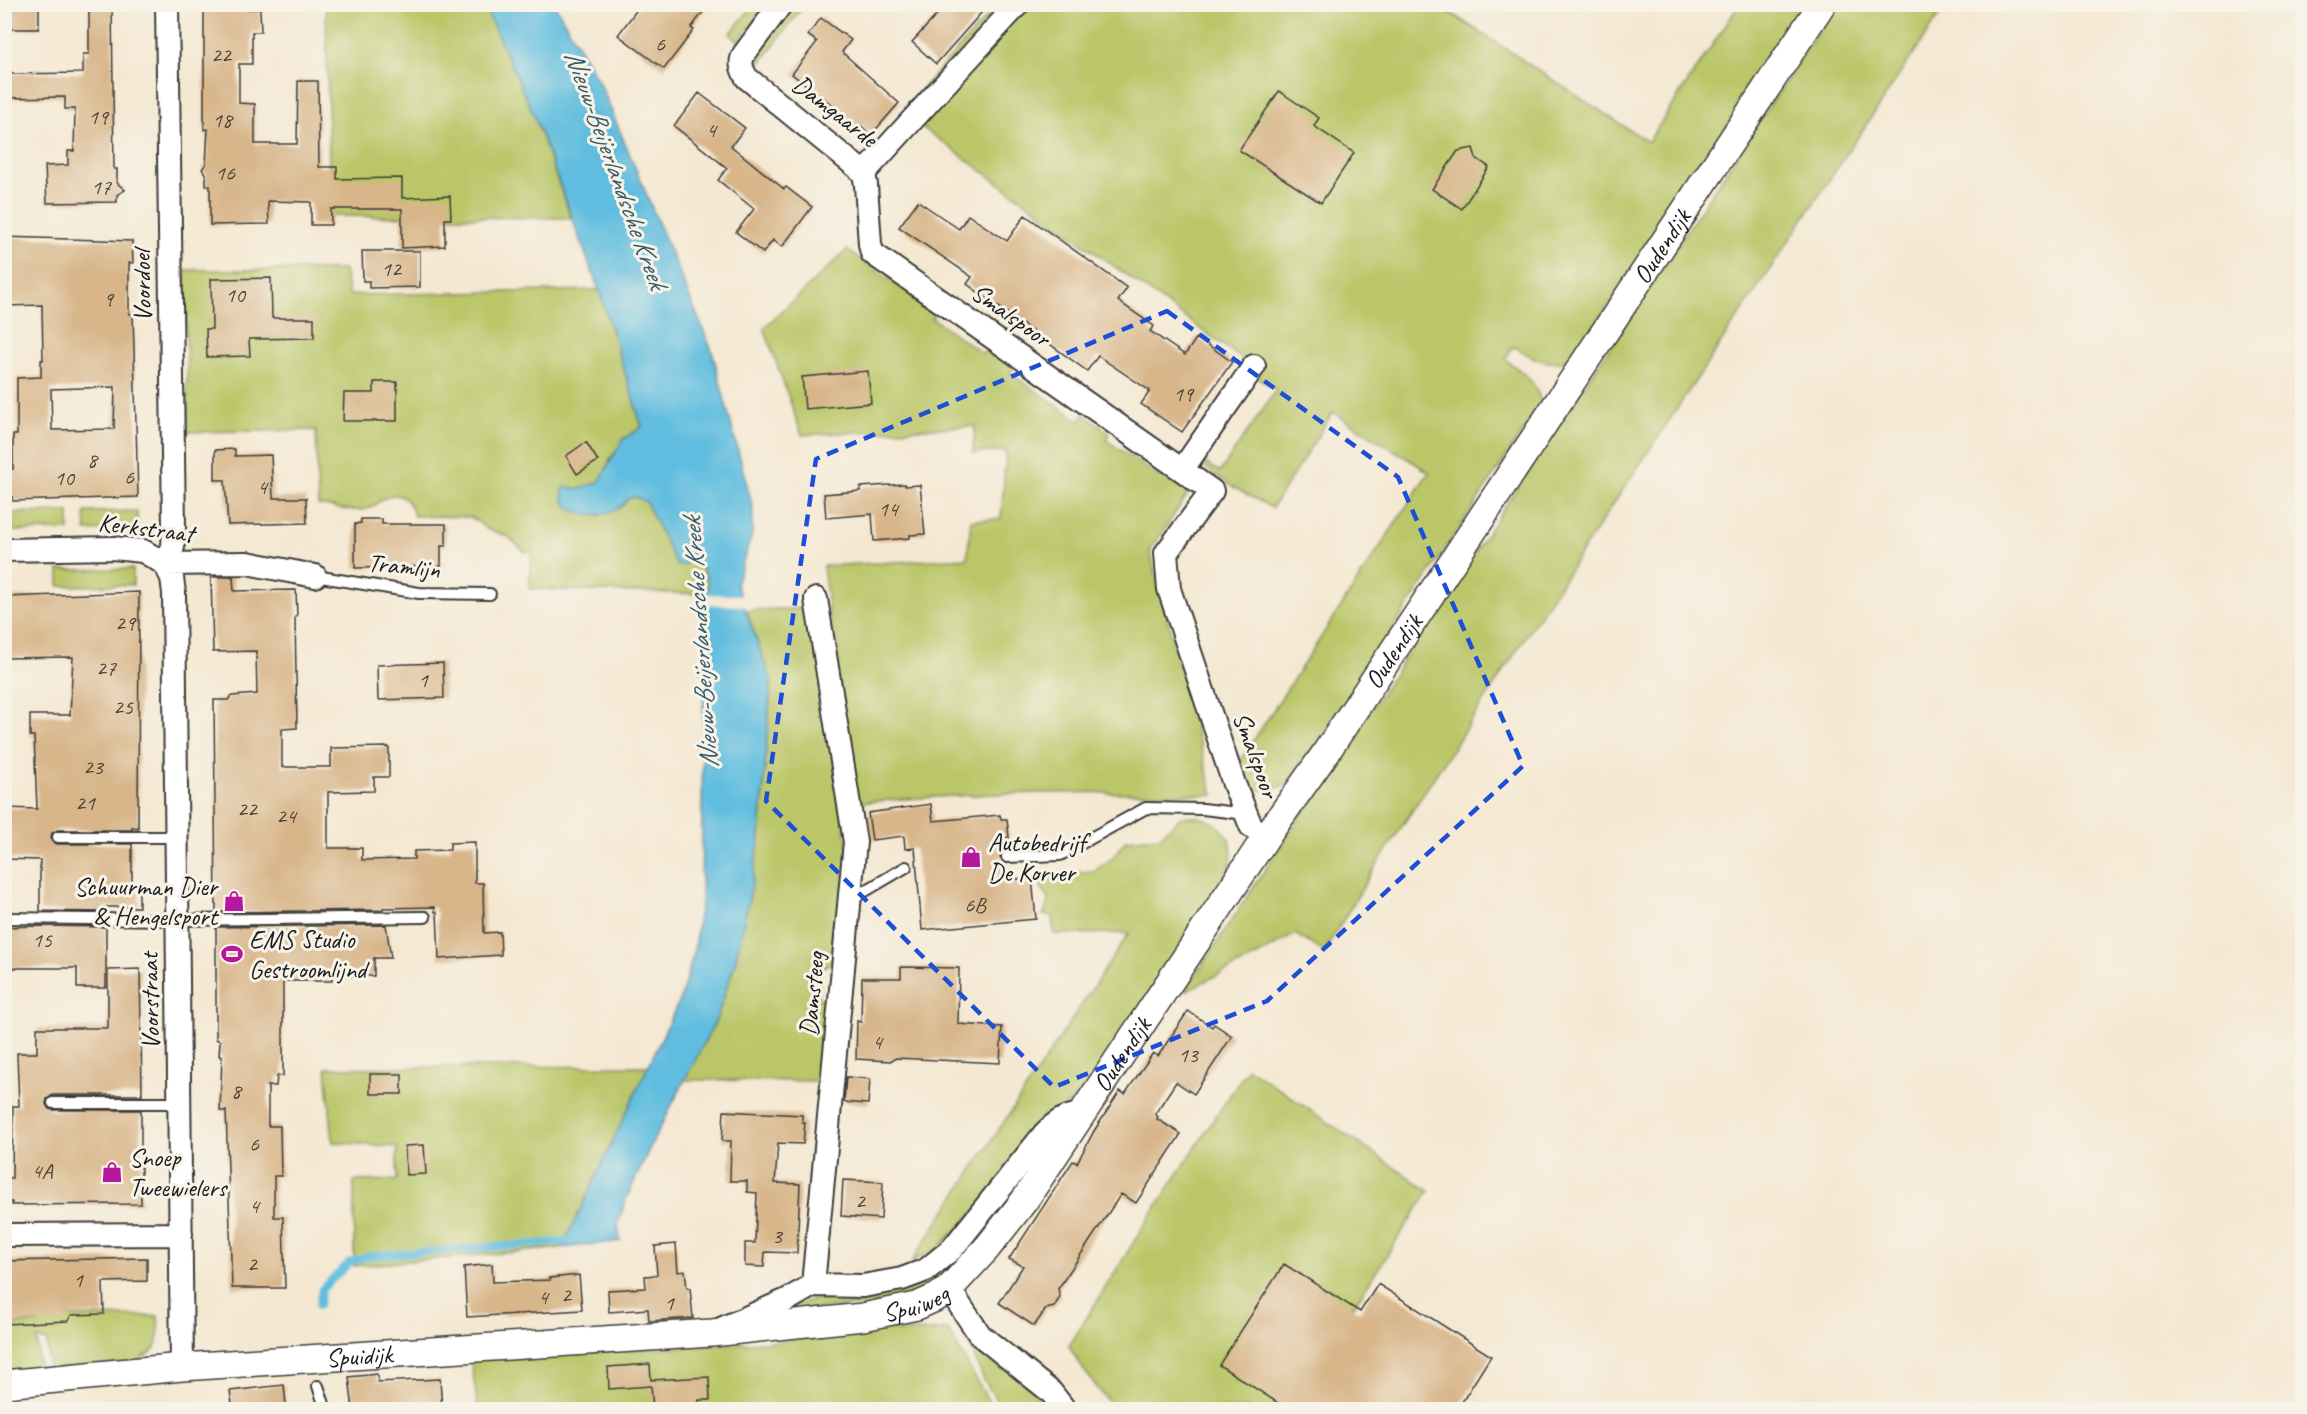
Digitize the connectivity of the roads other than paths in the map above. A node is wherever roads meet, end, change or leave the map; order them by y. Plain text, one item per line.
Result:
1 (167, 4) edge
2 (781, 4) edge
3 (1018, 4) edge
4 (1822, 4) edge
5 (864, 173) junction
6 (1254, 366) dead end
7 (1182, 470) junction
8 (4, 550) edge
9 (165, 564) junction
10 (315, 576) joint
11 (490, 594) dead end
12 (816, 599) dead end
13 (1246, 814) junction
14 (58, 837) dead end
15 (176, 837) junction
16 (1266, 837) junction
17 (1007, 857) dead end
18 (906, 867) dead end
19 (849, 900) junction
20 (424, 917) dead end
21 (4, 918) edge
22 (177, 920) junction
23 (180, 1102) junction
24 (53, 1103) dead end
25 (1082, 1114) junction
26 (181, 1234) junction
27 (4, 1235) edge
28 (813, 1285) junction
29 (949, 1289) junction
30 (712, 1334) junction
31 (182, 1367) junction
32 (4, 1384) edge
33 (318, 1386) dead end
34 (326, 1410) edge
35 (1065, 1410) edge

1 - 9 street, Voordoel
2 - 5 street, Damgaarde
3 - 5 street, Damgaarde
4 - 16 street, Oudendijk
5 - 7 street, Smalspoor
6 - 7 street
7 - 13 street, Smalspoor
8 - 9 street, Kerkstraat
9 - 10 street, Kerkstraat
9 - 15 street, Voorstraat
10 - 11 lane, Tramlijn
12 - 19 street, Damsteeg
13 - 16 street, Smalspoor
13 - 17 lane
14 - 15 lane
15 - 22 street, Voorstraat
16 - 25 street, Oudendijk
18 - 19 lane
19 - 28 street, Damsteeg
20 - 22 lane
21 - 22 lane
22 - 23 street, Voorstraat
23 - 24 lane
23 - 26 street, Voorstraat
25 - 28 street
25 - 29 street, Oudendijk
26 - 27 street
26 - 31 street, Voorstraat
28 - 30 street
29 - 30 street, Spuiweg
29 - 35 street, Spuiweg
30 - 31 street, Spuidijk
31 - 32 street, Spuidijk
33 - 34 lane

